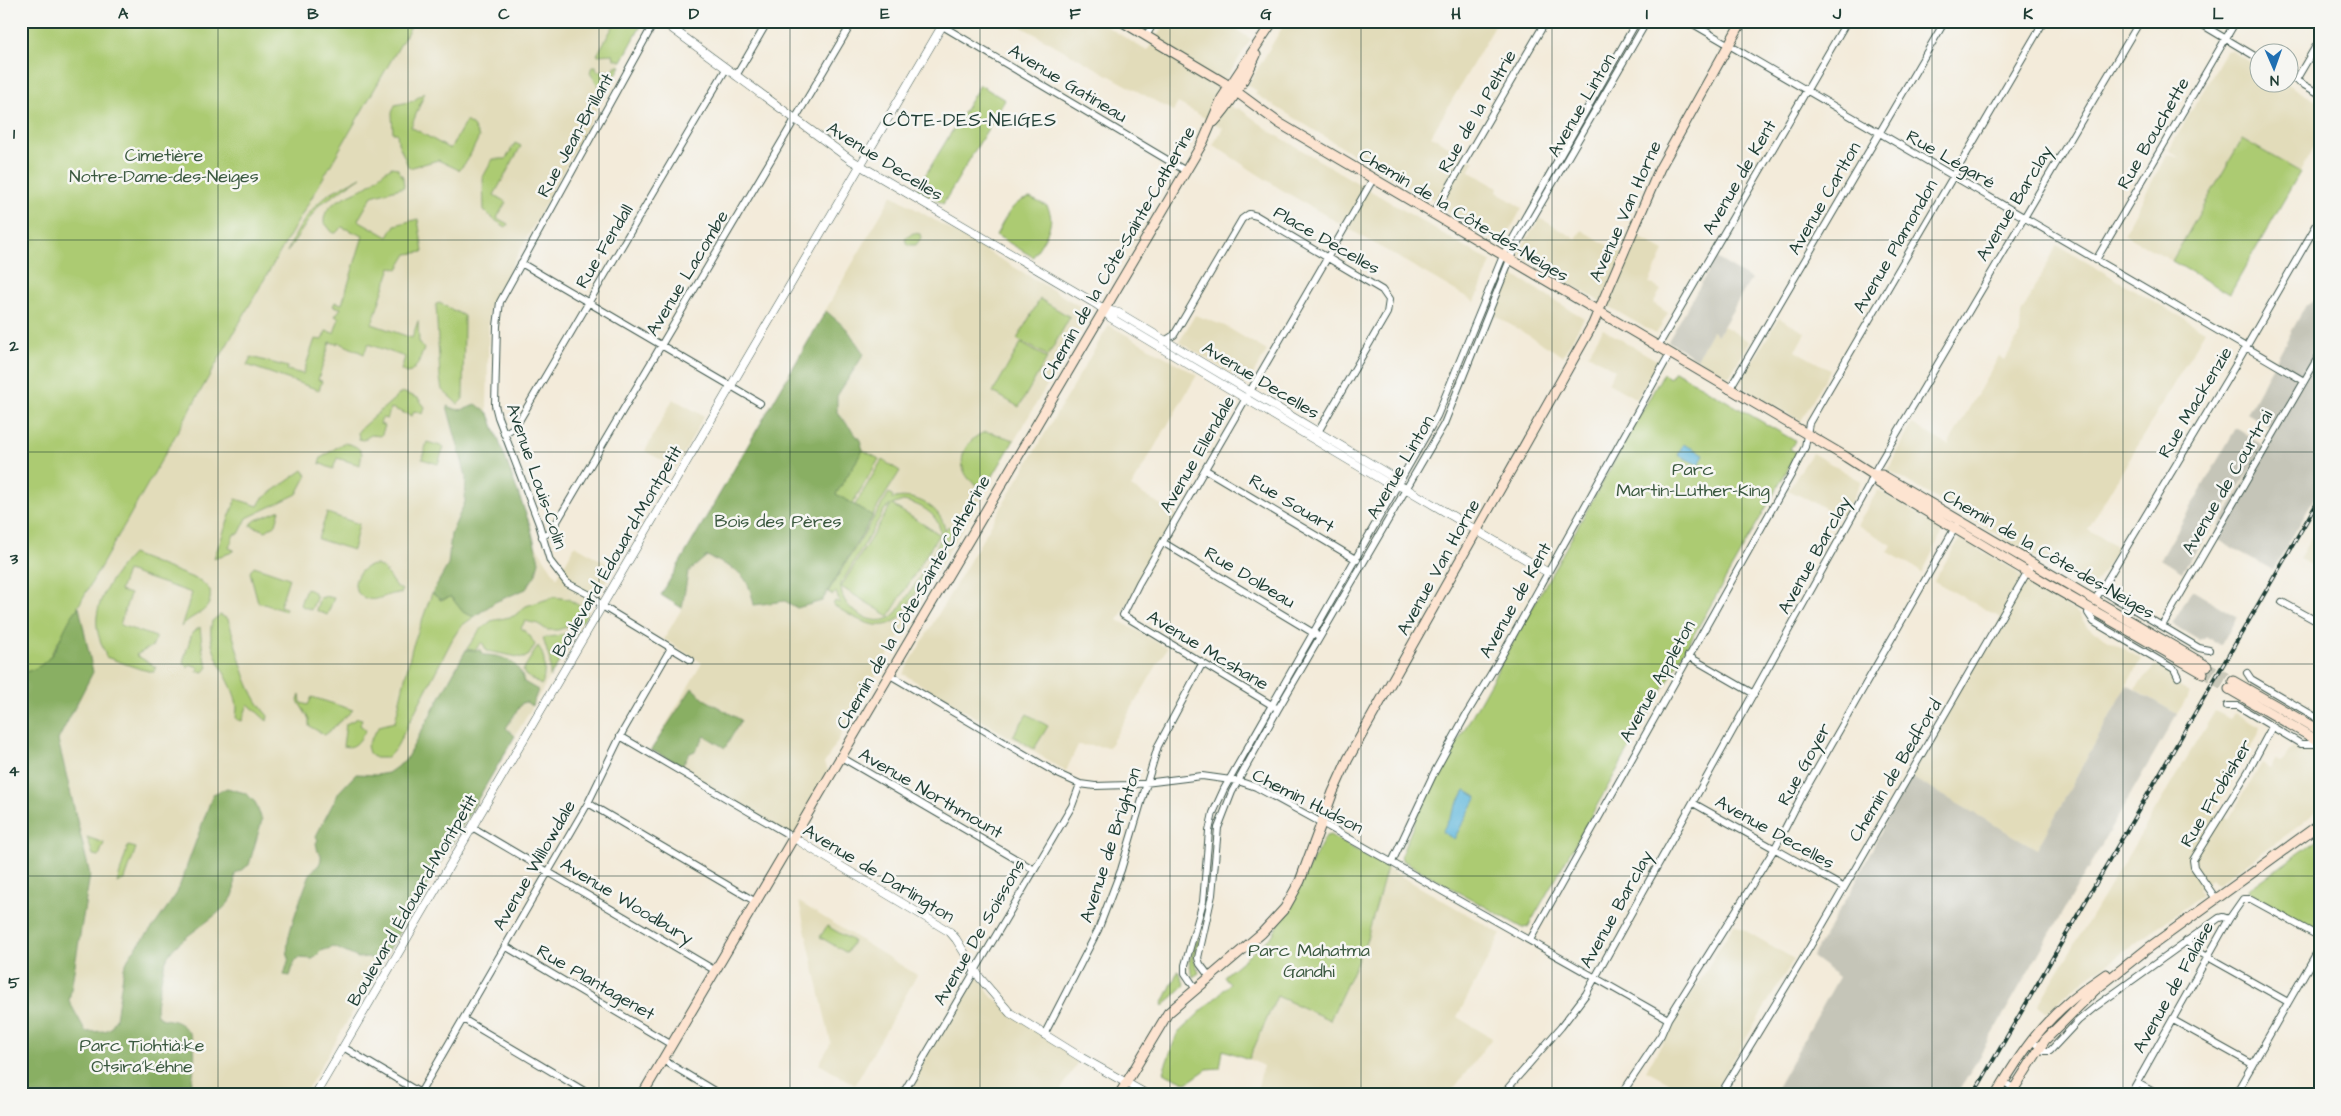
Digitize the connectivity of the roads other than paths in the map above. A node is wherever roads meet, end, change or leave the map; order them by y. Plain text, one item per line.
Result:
1 (655, 21) edge
2 (662, 21) edge
3 (684, 21) edge
4 (768, 21) edge
5 (853, 21) edge
6 (934, 21) edge
7 (1121, 21) edge
8 (1155, 21) edge
9 (1273, 21) edge
10 (1546, 21) edge
11 (1637, 21) edge
12 (1647, 21) edge
13 (1688, 21) edge
14 (1742, 21) edge
15 (1847, 21) edge
16 (1944, 21) edge
17 (2044, 21) edge
18 (2140, 21) edge
19 (2196, 21) edge
20 (2236, 21) edge
21 (944, 24) edge
22 (678, 32) junction
23 (1146, 36) junction
24 (2225, 39) junction
25 (2320, 39) edge
26 (1728, 45) junction
27 (2248, 52) edge
28 (726, 69) junction
29 (736, 76) junction
30 (2298, 77) edge
31 (2298, 81) edge
32 (1233, 89) junction
33 (1806, 91) junction
34 (2320, 94) edge
35 (795, 120) junction
36 (1879, 134) junction
37 (860, 166) junction
38 (1186, 171) junction
39 (1953, 177) junction
40 (1373, 179) junction
41 (1434, 215) junction
42 (2022, 218) junction
43 (2320, 219) edge
44 (1328, 258) junction
45 (1506, 258) junction
46 (2096, 260) junction
47 (521, 263) junction
48 (588, 302) junction
49 (1103, 309) junction
50 (1598, 313) junction
51 (1162, 344) junction
52 (662, 345) junction
53 (2245, 347) junction
54 (1657, 348) junction
55 (2320, 354) edge
56 (1669, 355) junction
57 (2304, 381) junction
58 (731, 386) junction
59 (1729, 390) junction
60 (1249, 395) junction
61 (760, 403) dead end
62 (504, 434) junction
63 (1316, 435) junction
64 (1807, 435) junction
65 (1206, 470) junction
66 (1874, 475) junction
67 (1402, 487) junction
68 (1957, 524) junction
69 (1477, 531) junction
70 (542, 537) junction
71 (1164, 543) junction
72 (1355, 558) junction
73 (1362, 563) junction
74 (2030, 568) junction
75 (1547, 572) junction
76 (2101, 590) junction
77 (2282, 602) dead end
78 (2093, 604) junction
79 (602, 606) junction
80 (1123, 615) joint
81 (2320, 623) edge
82 (2162, 626) junction
83 (1312, 632) junction
84 (1320, 636) junction
85 (671, 648) junction
86 (2208, 650) dead end
87 (1688, 656) junction
88 (691, 660) dead end
89 (1202, 664) junction
90 (2205, 670) tunnel mouth
91 (2247, 673) dead end
92 (890, 675) junction
93 (2178, 677) dead end
94 (1754, 694) junction
95 (2227, 706) dead end
96 (1275, 707) junction
97 (2320, 722) edge
98 (2272, 726) junction
99 (2320, 731) edge
100 (620, 736) junction
101 (2320, 743) edge
102 (841, 757) junction
103 (1228, 780) junction
104 (1238, 781) junction
105 (1147, 782) junction
106 (1080, 784) junction
107 (588, 803) junction
108 (1693, 803) junction
109 (1322, 822) junction
110 (2320, 824) edge
111 (472, 827) junction
112 (794, 838) junction
113 (1775, 848) junction
114 (1392, 862) junction
115 (1033, 869) junction
116 (548, 872) junction
117 (1843, 887) junction
118 (2216, 900) junction
119 (756, 902) junction
120 (2229, 919) junction
121 (1197, 931) junction
122 (1204, 933) junction
123 (2320, 937) edge
124 (1530, 940) junction
125 (2186, 941) junction
126 (505, 946) junction
127 (2320, 946) edge
128 (2147, 949) junction
129 (2208, 957) junction
130 (975, 969) junction
131 (716, 971) junction
132 (1209, 976) junction
133 (1595, 978) junction
134 (1195, 988) junction
135 (2288, 1002) junction
136 (463, 1019) junction
137 (1668, 1019) junction
138 (2173, 1020) junction
139 (1044, 1035) junction
140 (2031, 1040) junction
141 (672, 1045) junction
142 (2040, 1047) junction
143 (343, 1048) junction
144 (663, 1060) junction
145 (2252, 1064) junction
146 (2004, 1082) junction
147 (1126, 1083) junction
148 (2137, 1083) junction
149 (2012, 1092) edge
150 (420, 1094) edge
151 (315, 1095) edge
152 (591, 1095) edge
153 (642, 1095) edge
154 (721, 1095) edge
155 (902, 1095) edge
156 (1119, 1095) edge
157 (1148, 1095) edge
158 (1502, 1095) edge
159 (1621, 1095) edge
160 (1720, 1095) edge
161 (1996, 1095) edge
162 (2024, 1095) edge
163 (2130, 1095) edge
164 (2159, 1095) edge
165 (2235, 1095) edge

1 - 47 street, Rue Jean-Brillant
2 - 22 street, Avenue Decelles
3 - 22 street
4 - 29 street
5 - 35 street, Avenue Lacombe
6 - 21 street, Avenue Gatineau
7 - 23 main road, Chemin de la Côte-des-Neiges
8 - 23 street
9 - 32 main road, Chemin de la Côte-Sainte-Catherine
10 - 41 street, Rue de la Peltrie
11 - 45 street, Avenue Linton
12 - 45 street, Avenue Linton
13 - 26 street, Rue Légaré
14 - 26 main road, Avenue Van Horne
15 - 33 street, Avenue de Kent
16 - 36 street, Avenue Carlton
17 - 39 street, Avenue Plamondon
18 - 42 street, Avenue Barclay
19 - 24 street
20 - 24 street, Rue Bouchette
21 - 37 street, Boulevard Édouard-Montpetit
21 - 38 street, Avenue Gatineau
22 - 28 street, Avenue Decelles
23 - 32 main road, Chemin de la Côte-des-Neiges
24 - 27 street
24 - 46 street, Rue Bouchette
25 - 30 street
26 - 33 street, Rue Légaré
26 - 50 main road, Avenue Van Horne
28 - 29 street, Avenue Decelles
28 - 48 street, Rue Fendall
29 - 35 street, Avenue Decelles
31 - 34 street
32 - 38 main road, Chemin de la Côte-Sainte-Catherine
32 - 40 main road, Chemin de la Côte-des-Neiges
33 - 36 street, Rue Légaré
33 - 54 street, Avenue de Kent
35 - 37 street, Avenue Decelles
35 - 52 street, Avenue Lacombe
36 - 39 street, Rue Légaré
36 - 59 street, Avenue Carlton
37 - 49 street, Avenue Decelles
37 - 58 street, Boulevard Édouard-Montpetit
38 - 49 main road, Chemin de la Côte-Sainte-Catherine
39 - 42 street, Rue Légaré
39 - 64 street, Avenue Plamondon
40 - 41 main road, Chemin de la Côte-des-Neiges
40 - 44 street, Avenue Ellendale
41 - 45 main road, Chemin de la Côte-des-Neiges
42 - 46 street, Rue Légaré
42 - 66 street, Avenue Barclay
43 - 53 street, Rue Mackenzie
44 - 51 street, Place Decelles
44 - 60 street, Avenue Ellendale
44 - 63 street, Place Decelles
45 - 50 main road, Chemin de la Côte-des-Neiges
45 - 67 street, Avenue Linton
45 - 67 street, Avenue Linton
46 - 53 street, Rue Légaré
47 - 48 street
47 - 62 street, Avenue Louis-Colin
48 - 52 street
48 - 62 street, Rue Fendall
49 - 51 street, Avenue Decelles
49 - 92 main road, Chemin de la Côte-Sainte-Catherine
50 - 54 main road, Chemin de la Côte-des-Neiges
50 - 69 main road, Avenue Van Horne
51 - 60 street, Avenue Decelles
52 - 58 street
52 - 70 street, Avenue Lacombe
53 - 57 street, Rue Légaré
53 - 76 street, Rue Mackenzie
54 - 56 main road, Chemin de la Côte-des-Neiges
55 - 57 street, Avenue de Courtrai
56 - 59 main road, Chemin de la Côte-des-Neiges
56 - 75 street, Avenue de Kent
57 - 82 street, Avenue de Courtrai
58 - 61 street
58 - 79 street, Boulevard Édouard-Montpetit
59 - 64 main road, Chemin de la Côte-des-Neiges
60 - 63 street, Avenue Decelles
60 - 65 street, Avenue Ellendale
62 - 70 street, Avenue Louis-Colin
63 - 67 street, Avenue Decelles
64 - 66 main road, Chemin de la Côte-des-Neiges
64 - 87 street, Avenue Appleton
65 - 71 street, Avenue Ellendale
65 - 72 street, Rue Souart
66 - 68 main road, Chemin de la Côte-des-Neiges
66 - 94 street, Avenue Barclay
67 - 69 street, Avenue Decelles
67 - 72 street, Avenue Linton
67 - 73 street, Avenue Linton
68 - 74 main road, Chemin de la Côte-des-Neiges
68 - 113 street, Rue Goyer
69 - 75 street, Avenue Decelles
69 - 109 main road, Avenue Van Horne
70 - 79 street, Avenue Louis-Colin
71 - 80 street, Avenue Ellendale
71 - 83 street, Rue Dolbeau
72 - 73 street, Rue Souart
72 - 83 street, Avenue Linton
73 - 84 street, Avenue Linton
74 - 78 main road, Chemin de la Côte-des-Neiges
74 - 117 street, Chemin de Bedford
75 - 114 street, Avenue de Kent
76 - 78 street, Rue Mackenzie
76 - 82 street, Chemin de la Côte-des-Neiges
77 - 81 street
78 - 90 main road, Chemin de la Côte-des-Neiges
78 - 93 street, Chemin de la Côte-des-Neiges
79 - 85 street, Avenue Louis-Colin
79 - 111 street, Boulevard Édouard-Montpetit
80 - 89 street, Avenue Mcshane
82 - 86 street, Chemin de la Côte-des-Neiges
83 - 84 street, Rue Dolbeau
83 - 96 street, Avenue Linton
84 - 96 street, Avenue Linton
85 - 88 street, Avenue Louis-Colin
85 - 100 street, Avenue Willowdale
87 - 94 street
87 - 124 street, Avenue Appleton
89 - 96 street, Avenue Mcshane
89 - 105 street, Avenue de Brighton
91 - 97 street
92 - 102 main road, Chemin de la Côte-Sainte-Catherine
92 - 106 street, Chemin Hudson
94 - 108 street, Avenue Barclay
95 - 98 street
96 - 103 street, Avenue Linton
96 - 104 street, Avenue Linton
98 - 101 street
98 - 118 street, Rue Frobisher
99 - 101 main road
100 - 107 street, Avenue Willowdale
100 - 112 street, Avenue de Darlington
102 - 112 main road, Chemin de la Côte-Sainte-Catherine
102 - 115 street, Avenue Northmount
103 - 104 street, Chemin Hudson
103 - 105 street, Chemin Hudson
103 - 121 street, Avenue Linton
104 - 109 street, Chemin Hudson
104 - 122 street, Avenue Linton
105 - 106 street, Chemin Hudson
105 - 139 street, Avenue de Brighton
106 - 115 street, Avenue De Soissons
107 - 116 street, Avenue Willowdale
107 - 119 street
108 - 113 street, Avenue Decelles
108 - 133 street, Avenue Barclay
109 - 114 street, Chemin Hudson
109 - 132 main road, Avenue Van Horne
110 - 118 main road
111 - 116 street, Avenue Woodbury
111 - 143 street, Boulevard Édouard-Montpetit
112 - 119 main road, Chemin de la Côte-Sainte-Catherine
112 - 130 street, Avenue de Darlington
113 - 117 street, Avenue Decelles
113 - 137 street, Rue Goyer
114 - 124 street, Chemin Hudson
115 - 130 street, Avenue De Soissons
116 - 126 street, Avenue Willowdale
116 - 131 street, Avenue Woodbury
117 - 160 street, Chemin de Bedford
118 - 128 main road
119 - 131 main road, Chemin de la Côte-Sainte-Catherine
120 - 123 street, Avenue de Falaise
120 - 125 street
120 - 129 street, Avenue de Falaise
121 - 122 street
121 - 134 street, Avenue Linton
122 - 132 street, Avenue Linton
124 - 133 street, Chemin Hudson
125 - 129 street
125 - 142 street
126 - 136 street, Avenue Willowdale
126 - 141 street, Rue Plantagenet
127 - 135 street
128 - 140 main road
128 - 142 main road
129 - 135 street
129 - 138 street, Avenue de Falaise
130 - 139 street, Avenue de Darlington
130 - 155 street, Avenue De Soissons
131 - 141 main road, Chemin de la Côte-Sainte-Catherine
132 - 134 main road, Avenue Van Horne
133 - 137 street, Chemin Hudson
133 - 158 street, Avenue Barclay
134 - 147 main road, Avenue Van Horne
135 - 145 street
136 - 150 street, Avenue Willowdale
136 - 152 street
137 - 159 street, Rue Goyer
138 - 145 street
138 - 148 street, Avenue de Falaise
139 - 147 street, Avenue de Darlington
140 - 142 street
140 - 146 main road
141 - 144 main road, Chemin de la Côte-Sainte-Catherine
142 - 149 main road
143 - 150 street
143 - 151 street, Boulevard Édouard-Montpetit
144 - 153 main road, Chemin de la Côte-Sainte-Catherine
144 - 154 street
145 - 165 street
146 - 149 street
146 - 161 main road
147 - 156 main road, Avenue Van Horne
147 - 157 street, Avenue de Darlington
148 - 163 street, Avenue de Falaise
148 - 164 street
149 - 162 street

